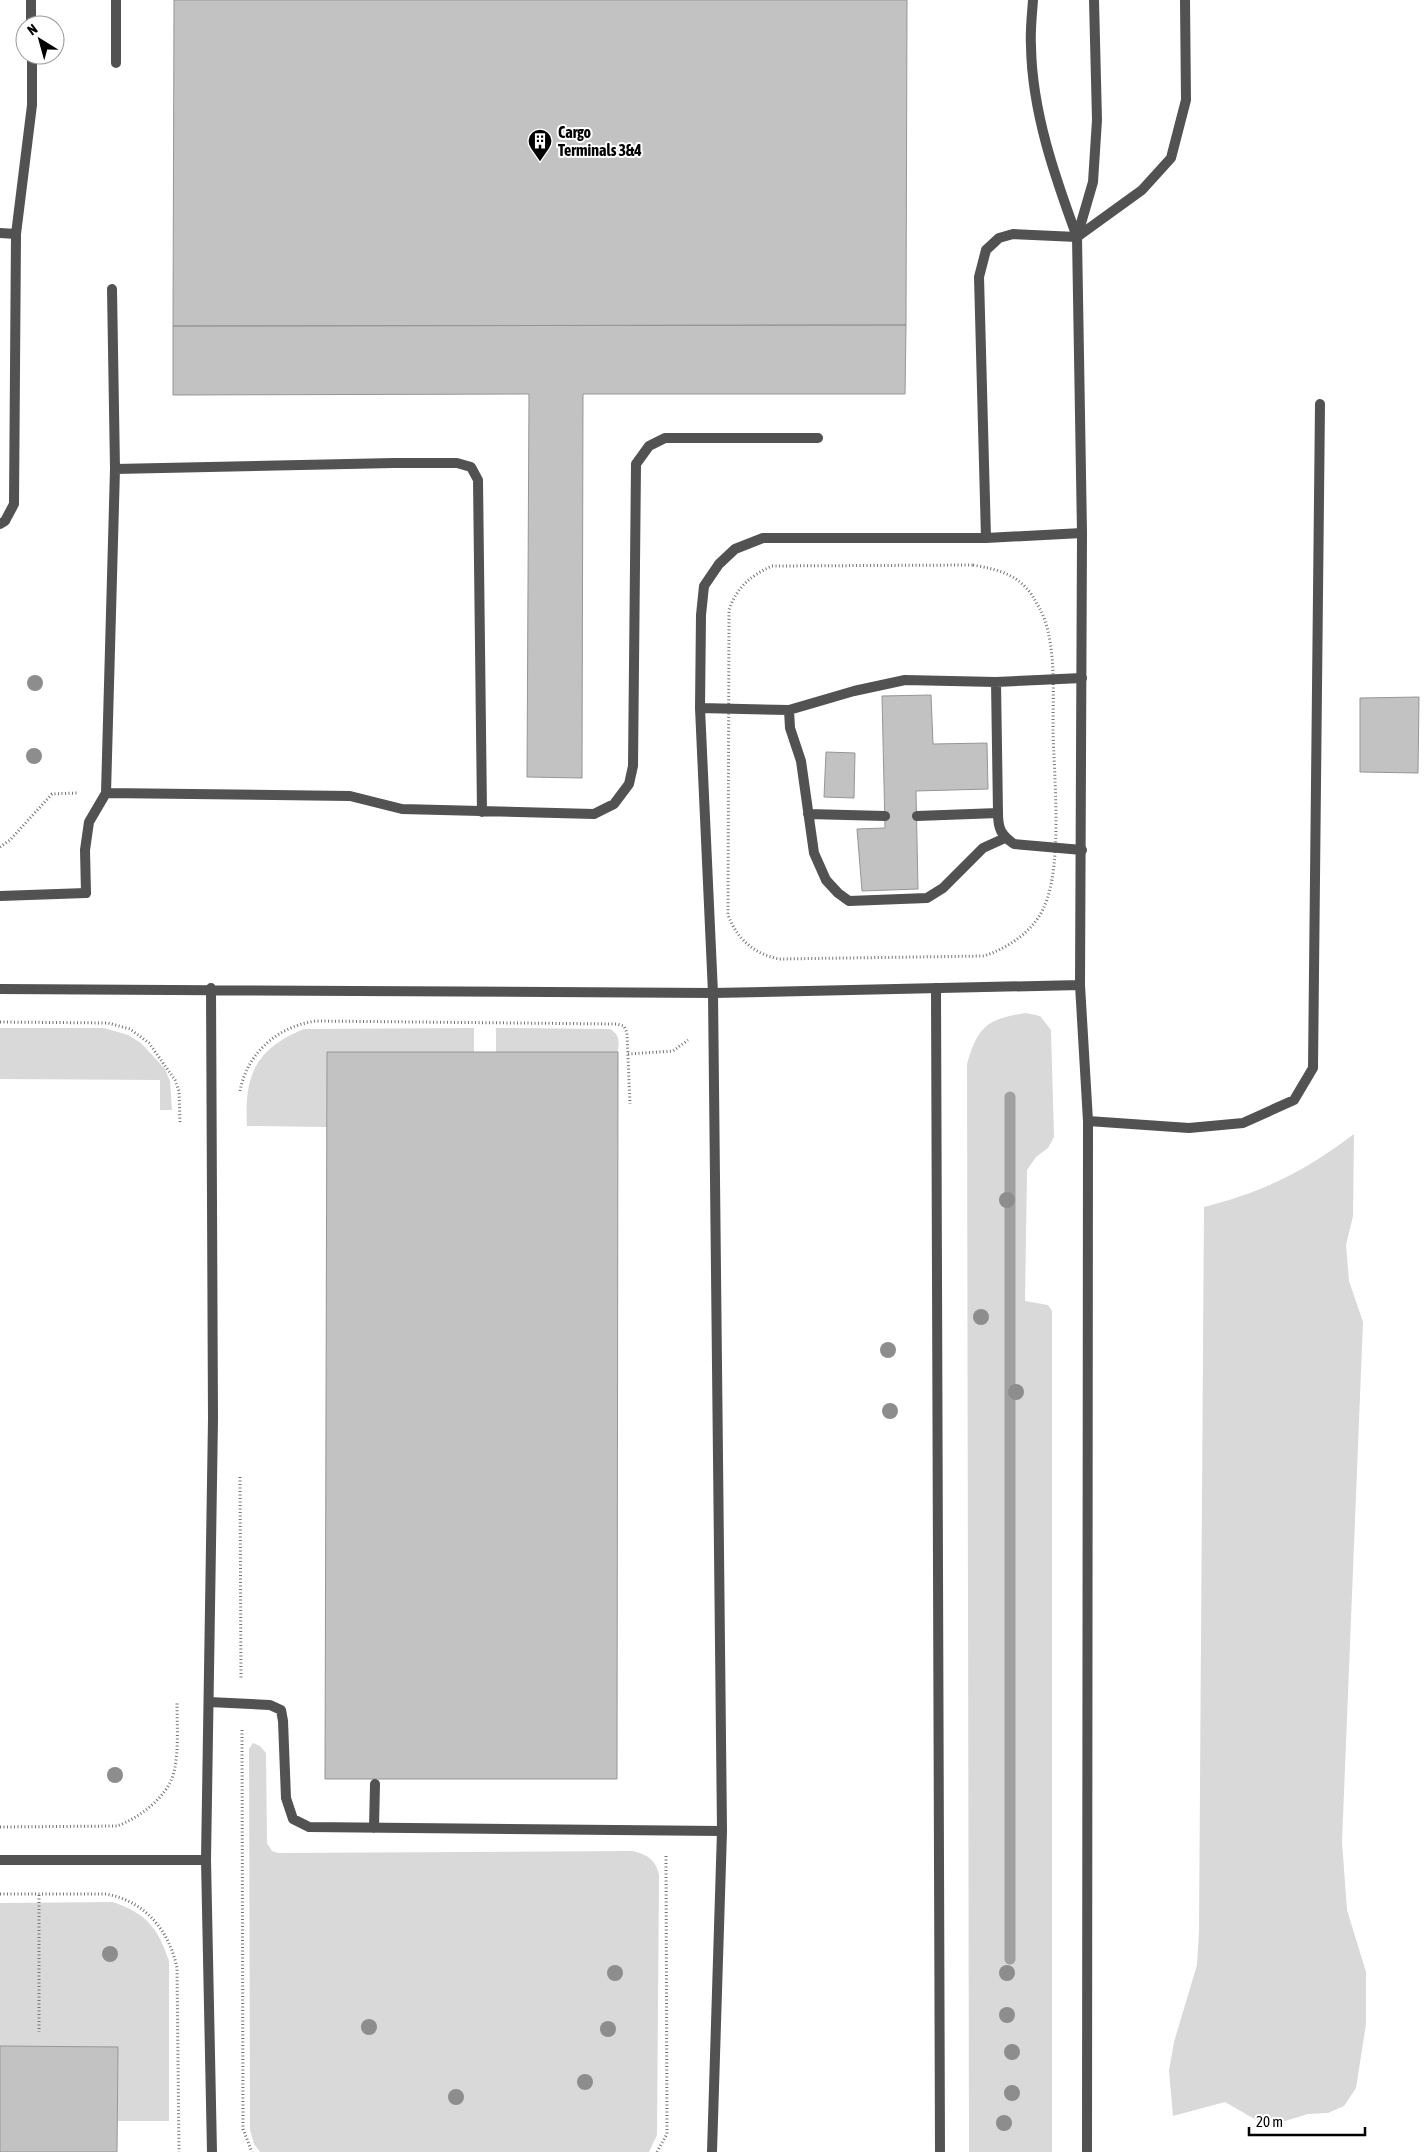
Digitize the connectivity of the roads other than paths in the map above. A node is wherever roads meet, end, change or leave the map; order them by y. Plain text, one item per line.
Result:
1 (31, 0) edge
2 (116, 0) edge
3 (1033, 0) edge
4 (1094, 0) edge
5 (1185, 0) edge
6 (32, 15) edge
7 (116, 63) dead end
8 (32, 65) edge
9 (0, 234) edge
10 (16, 234) junction
11 (1077, 237) junction
12 (112, 289) dead end
13 (1320, 404) dead end
14 (818, 438) dead end
15 (115, 469) junction
16 (0, 524) edge
17 (1082, 533) junction
18 (986, 538) junction
19 (1082, 678) junction
20 (996, 682) junction
21 (700, 708) junction
22 (789, 710) junction
23 (106, 793) junction
24 (482, 812) junction
25 (808, 814) junction
26 (998, 814) junction
27 (885, 816) dead end
28 (916, 816) dead end
29 (1005, 838) junction
30 (1082, 850) junction
31 (0, 896) edge
32 (1080, 985) junction
33 (211, 988) junction
34 (936, 988) junction
35 (0, 989) edge
36 (712, 993) junction
37 (1088, 1121) junction
38 (209, 1702) junction
39 (375, 1784) dead end
40 (374, 1828) junction
41 (722, 1830) junction
42 (0, 1860) edge
43 (206, 1860) junction
44 (212, 2152) edge
45 (712, 2152) edge
46 (940, 2152) edge
47 (1087, 2152) edge

1 - 6 street
2 - 7 street
3 - 11 street
4 - 11 street
5 - 11 street
8 - 10 street
9 - 10 street
10 - 16 street
11 - 17 street
11 - 18 street
12 - 15 street
13 - 37 street
14 - 24 street
15 - 23 street
15 - 24 street
17 - 18 street
17 - 19 street
18 - 21 street
19 - 20 street
19 - 30 street
20 - 22 street
20 - 26 street
21 - 22 street
21 - 36 street
22 - 25 street
23 - 24 street
23 - 31 street
25 - 27 street
25 - 29 street
26 - 28 street
26 - 29 street
29 - 30 street
30 - 32 street
32 - 34 street
32 - 37 street
33 - 35 street
33 - 36 street
33 - 38 street
34 - 36 street
34 - 46 street
36 - 41 street
37 - 47 street
38 - 40 street
38 - 43 street
39 - 40 street
40 - 41 street
41 - 45 street
42 - 43 street
43 - 44 street

